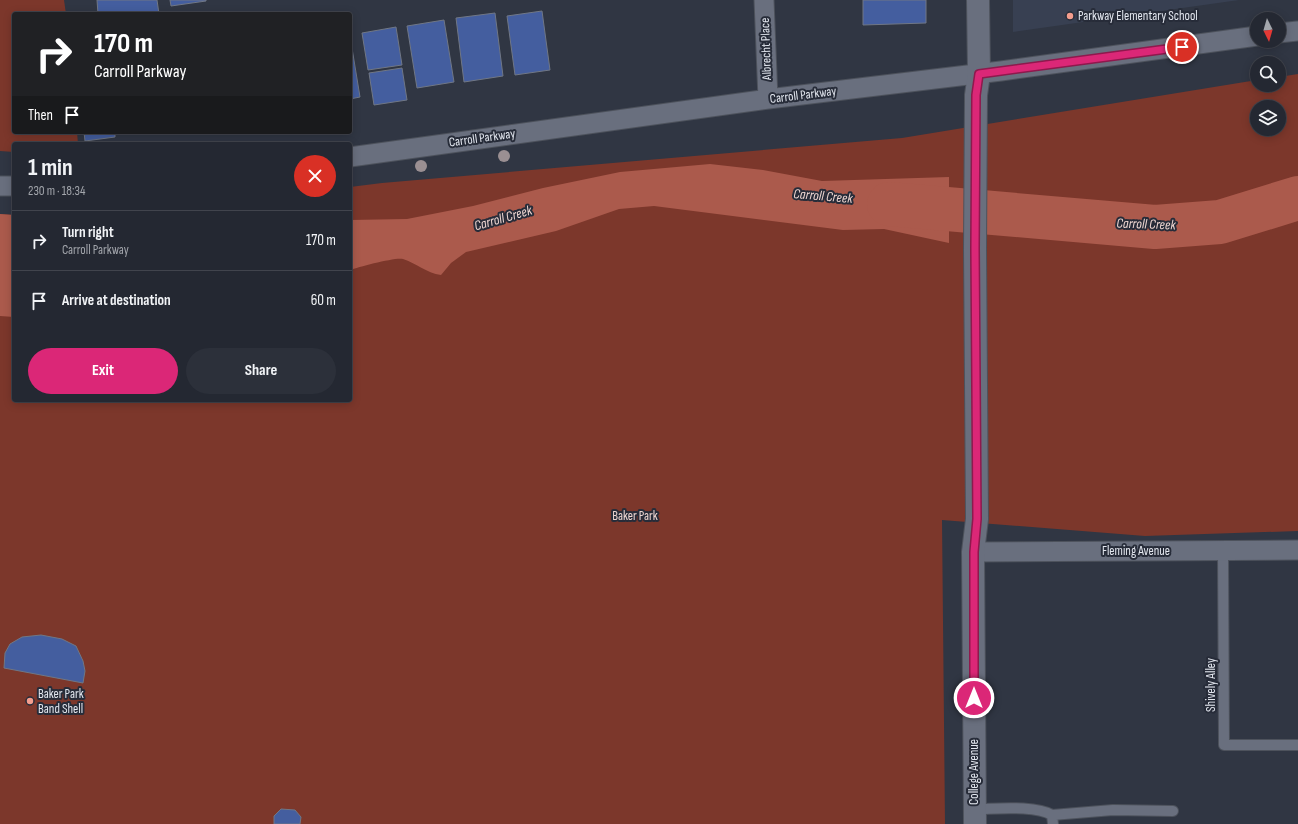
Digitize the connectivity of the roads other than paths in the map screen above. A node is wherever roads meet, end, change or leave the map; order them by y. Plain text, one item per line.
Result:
1 (764, 0) edge
2 (978, 0) edge
3 (1298, 31) edge
4 (1286, 32) edge
5 (1250, 37) edge
6 (979, 74) junction
7 (768, 99) junction
8 (352, 157) edge
9 (0, 186) edge
10 (12, 186) edge
11 (1223, 550) junction
12 (1298, 550) edge
13 (974, 552) junction
14 (1298, 745) edge
15 (1173, 811) dead end
16 (975, 817) edge
17 (1053, 819) edge

1 - 7 street, Albrecht Place
2 - 6 street, College Avenue
3 - 4 street
5 - 6 street, Carroll Parkway
6 - 7 street, Carroll Parkway
6 - 13 street, College Avenue
7 - 8 street, Carroll Parkway
9 - 10 street
11 - 12 street, Fleming Avenue
11 - 13 street, Fleming Avenue
11 - 14 lane, Shively Alley
13 - 16 street, College Avenue
15 - 17 lane
16 - 17 lane

